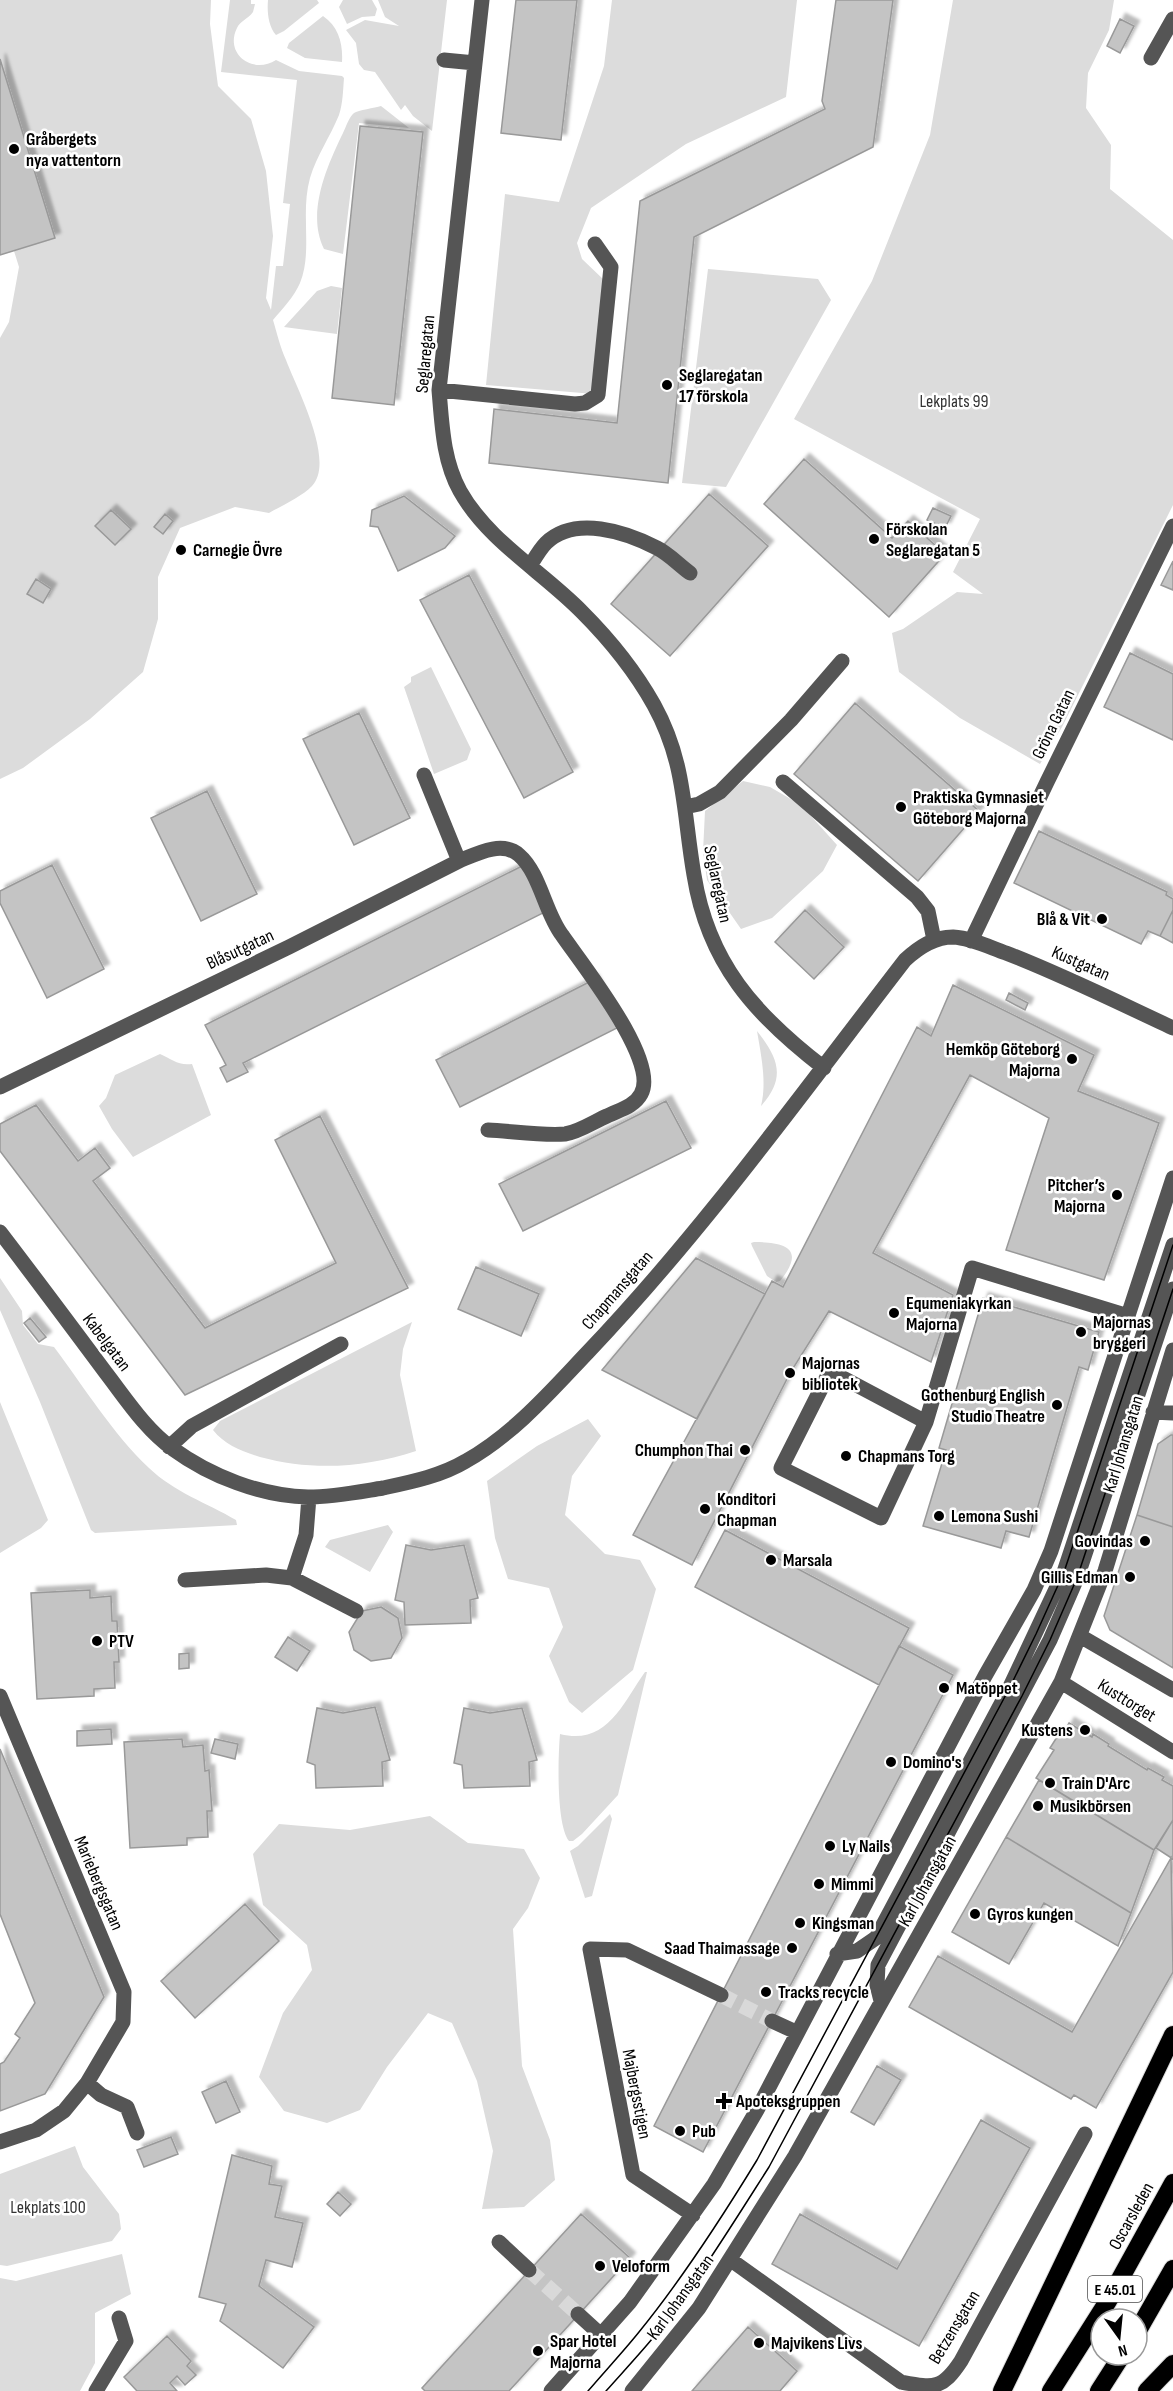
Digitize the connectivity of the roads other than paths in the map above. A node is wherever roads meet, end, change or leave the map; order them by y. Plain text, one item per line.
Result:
1 (482, 0) edge
2 (1173, 19) edge
3 (1151, 58) dead end
4 (444, 60) dead end
5 (475, 63) junction
6 (595, 244) dead end
7 (439, 390) junction
8 (1173, 526) edge
9 (530, 566) junction
10 (690, 573) dead end
11 (842, 662) dead end
12 (424, 775) dead end
13 (783, 782) dead end
14 (685, 807) junction
15 (459, 861) junction
16 (934, 940) junction
17 (971, 940) junction
18 (1173, 1028) edge
19 (824, 1068) junction
20 (0, 1087) edge
21 (488, 1130) dead end
22 (1173, 1178) edge
23 (0, 1232) edge
24 (1173, 1245) edge
25 (1173, 1289) edge
26 (1128, 1316) junction
27 (341, 1344) dead end
28 (1173, 1350) edge
29 (1153, 1412) junction
30 (1173, 1413) edge
31 (926, 1422) junction
32 (170, 1447) junction
33 (195, 1464) joint
34 (309, 1497) junction
35 (292, 1578) junction
36 (184, 1580) dead end
37 (357, 1611) dead end
38 (1080, 1636) junction
39 (1061, 1682) junction
40 (1173, 1690) edge
41 (0, 1696) edge
42 (1173, 1752) edge
43 (837, 1954) junction
44 (721, 1995) tunnel mouth
45 (881, 2001) junction
46 (772, 2021) tunnel mouth
47 (796, 2032) junction
48 (1173, 2035) edge
49 (87, 2083) junction
50 (137, 2133) dead end
51 (1085, 2134) dead end
52 (0, 2142) edge
53 (1173, 2183) edge
54 (693, 2216) junction
55 (500, 2242) dead end
56 (731, 2260) junction
57 (1173, 2269) edge
58 (529, 2270) tunnel mouth
59 (1149, 2311) edge
60 (578, 2314) tunnel mouth
61 (119, 2318) dead end
62 (601, 2336) junction
63 (1173, 2364) edge
64 (1114, 2367) edge
65 (96, 2391) edge
66 (551, 2391) edge
67 (632, 2391) edge
68 (1002, 2391) edge
69 (1051, 2391) edge
70 (1099, 2391) edge
71 (1147, 2391) edge

1 - 5 street, Seglaregatan
2 - 3 street
4 - 5 street
5 - 7 street, Seglaregatan
6 - 7 street
7 - 9 street, Seglaregatan
8 - 17 street, Gröna Gatan
9 - 10 street
9 - 14 street, Seglaregatan
11 - 14 street
12 - 15 street
13 - 16 street
14 - 19 street, Seglaregatan
15 - 20 street, Blåsutgatan
15 - 21 street, Blåsutgatan
16 - 17 street
16 - 19 street, Chapmansgatan
17 - 18 street, Kustgatan
19 - 34 street, Chapmansgatan
22 - 26 street, Karl Johansgatan
23 - 32 street, Kabelgatan
24 - 43 street
25 - 45 street
26 - 31 street
26 - 43 street, Karl Johansgatan
27 - 32 street
28 - 29 street, Karl Johansgatan
29 - 30 street
29 - 38 street, Karl Johansgatan
31 - 31 street
32 - 33 street, Kabelgatan
33 - 34 street, Chapmansgatan
34 - 35 street
35 - 36 street
35 - 37 street
38 - 39 street, Karl Johansgatan
38 - 40 street, Kusttorget
39 - 42 street, Kusttorget
39 - 45 street, Karl Johansgatan
41 - 49 street, Mariebergsgatan
43 - 47 street, Karl Johansgatan
44 - 54 street, Majbergsstigen
45 - 56 street, Karl Johansgatan
46 - 47 street
47 - 54 street, Karl Johansgatan
48 - 68 highway
49 - 50 street
49 - 52 street, Mariebergsgatan
51 - 56 street, Betzensgatan
53 - 69 highway, Oscarsleden / E 45.01
54 - 62 street, Karl Johansgatan
55 - 58 street
56 - 67 street, Karl Johansgatan
57 - 59 highway, E 45.01
60 - 62 street
61 - 65 street
62 - 66 street, Karl Johansgatan
63 - 71 highway
64 - 70 highway

